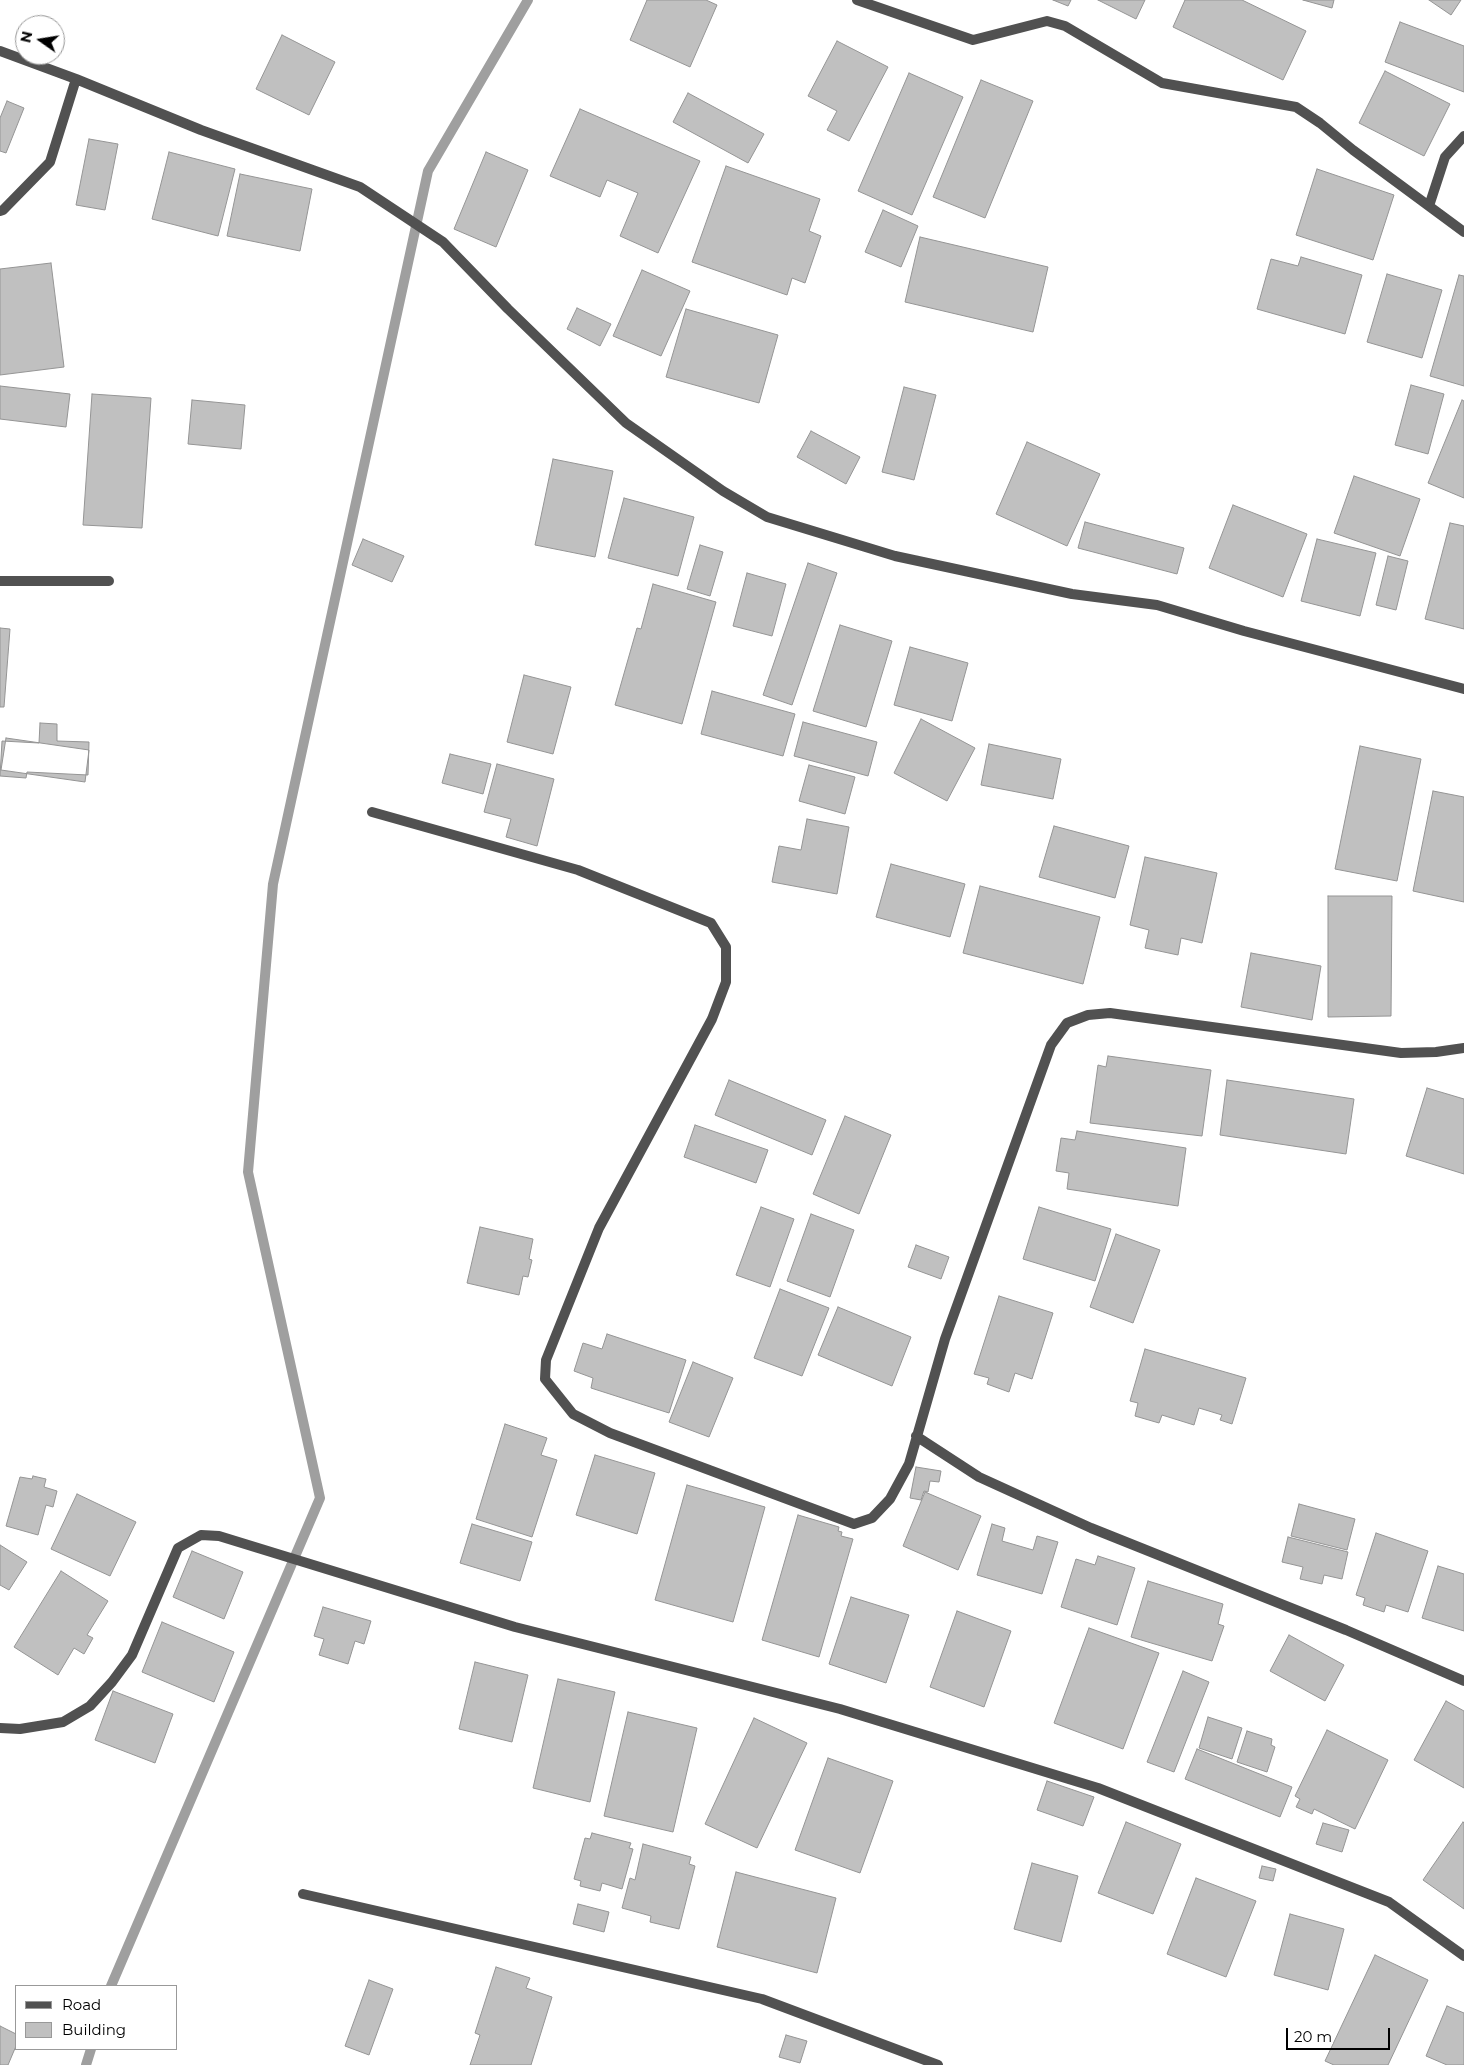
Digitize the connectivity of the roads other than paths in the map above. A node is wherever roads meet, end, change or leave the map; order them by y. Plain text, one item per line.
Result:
1 (857, 0) edge
2 (0, 51) edge
3 (76, 79) junction
4 (1464, 136) edge
5 (1429, 206) junction
6 (0, 211) edge
7 (1464, 232) edge
8 (0, 581) edge
9 (109, 581) dead end
10 (1464, 689) edge
11 (372, 812) dead end
12 (1464, 1048) edge
13 (916, 1436) junction
14 (1464, 1681) edge
15 (0, 1728) edge
16 (303, 1894) dead end
17 (1464, 1956) edge
18 (938, 2065) edge

1 - 5 street
2 - 3 street
3 - 6 street
3 - 10 street
4 - 5 street
5 - 7 street
8 - 9 street
11 - 13 street
12 - 13 street
13 - 14 street
15 - 17 street
16 - 18 street

